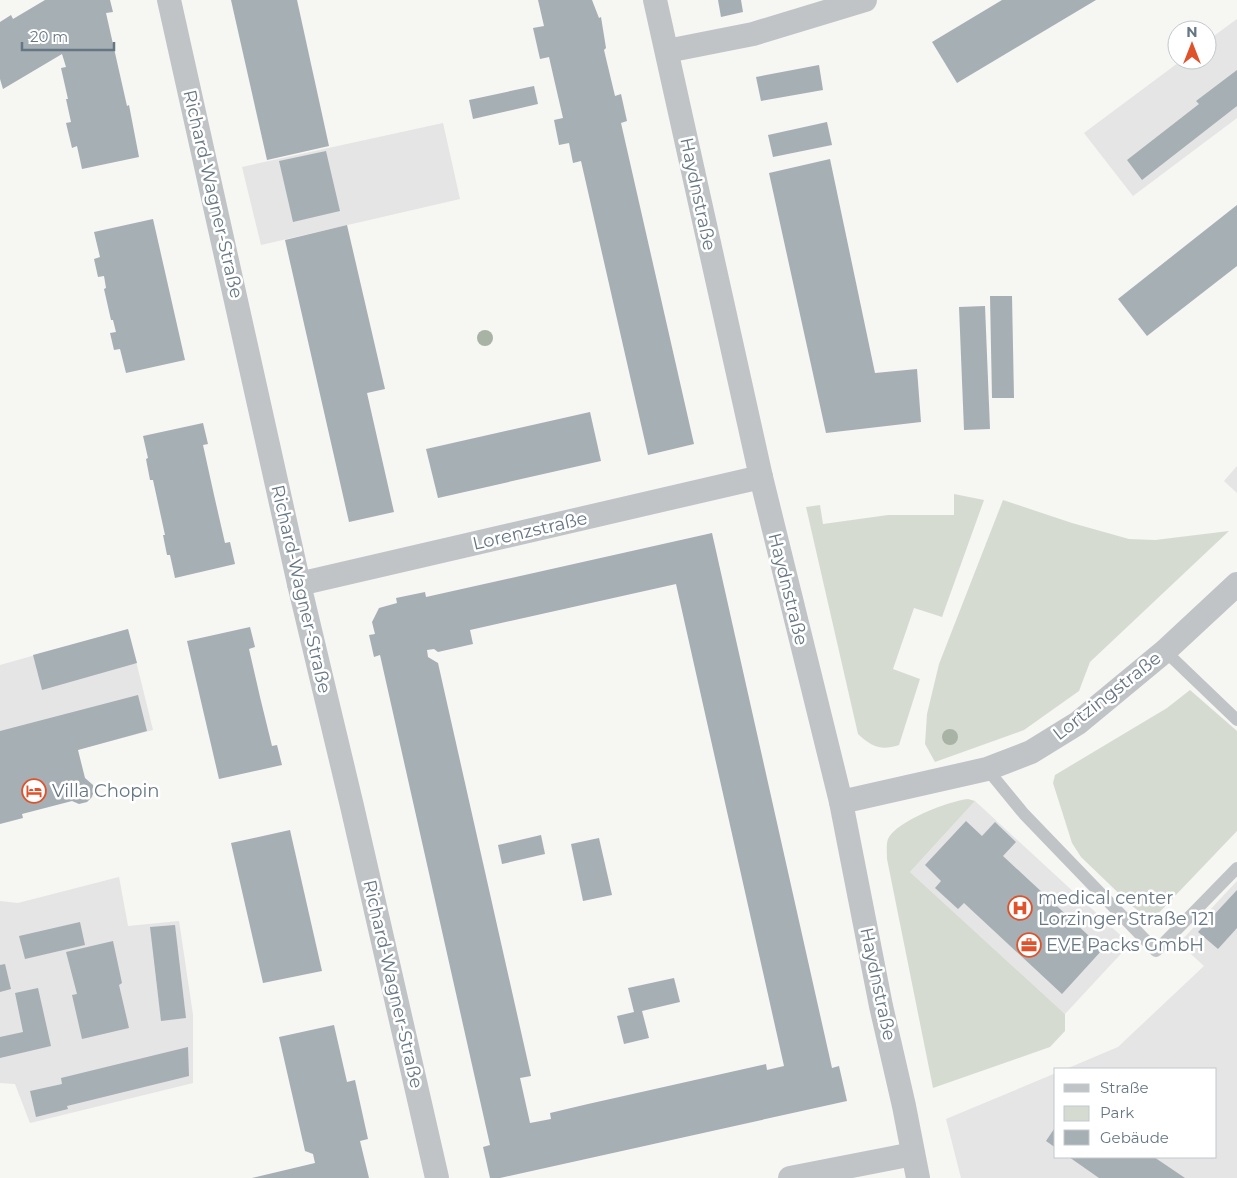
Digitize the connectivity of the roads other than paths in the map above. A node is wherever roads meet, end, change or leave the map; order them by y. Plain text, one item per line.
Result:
1 (169, 0) edge
2 (655, 0) edge
3 (865, 0) edge
4 (667, 51) junction
5 (761, 476) junction
6 (299, 584) junction
7 (1237, 584) edge
8 (1166, 651) junction
9 (1237, 720) edge
10 (987, 770) junction
11 (841, 802) junction
12 (1237, 868) edge
13 (913, 1154) junction
14 (437, 1178) edge
15 (790, 1178) edge
16 (918, 1178) edge

1 - 6 street, Richard-Wagner-Straße
2 - 4 street, Haydnstraße
3 - 4 street
4 - 5 street, Haydnstraße
5 - 6 street, Lorenzstraße
5 - 11 street, Haydnstraße
6 - 14 street, Richard-Wagner-Straße
7 - 8 street, Lortzingstraße
8 - 9 lane
8 - 10 street, Lortzingstraße
10 - 11 street, Lortzingstraße
10 - 12 lane
11 - 13 street, Haydnstraße
13 - 15 street
13 - 16 street, Haydnstraße

